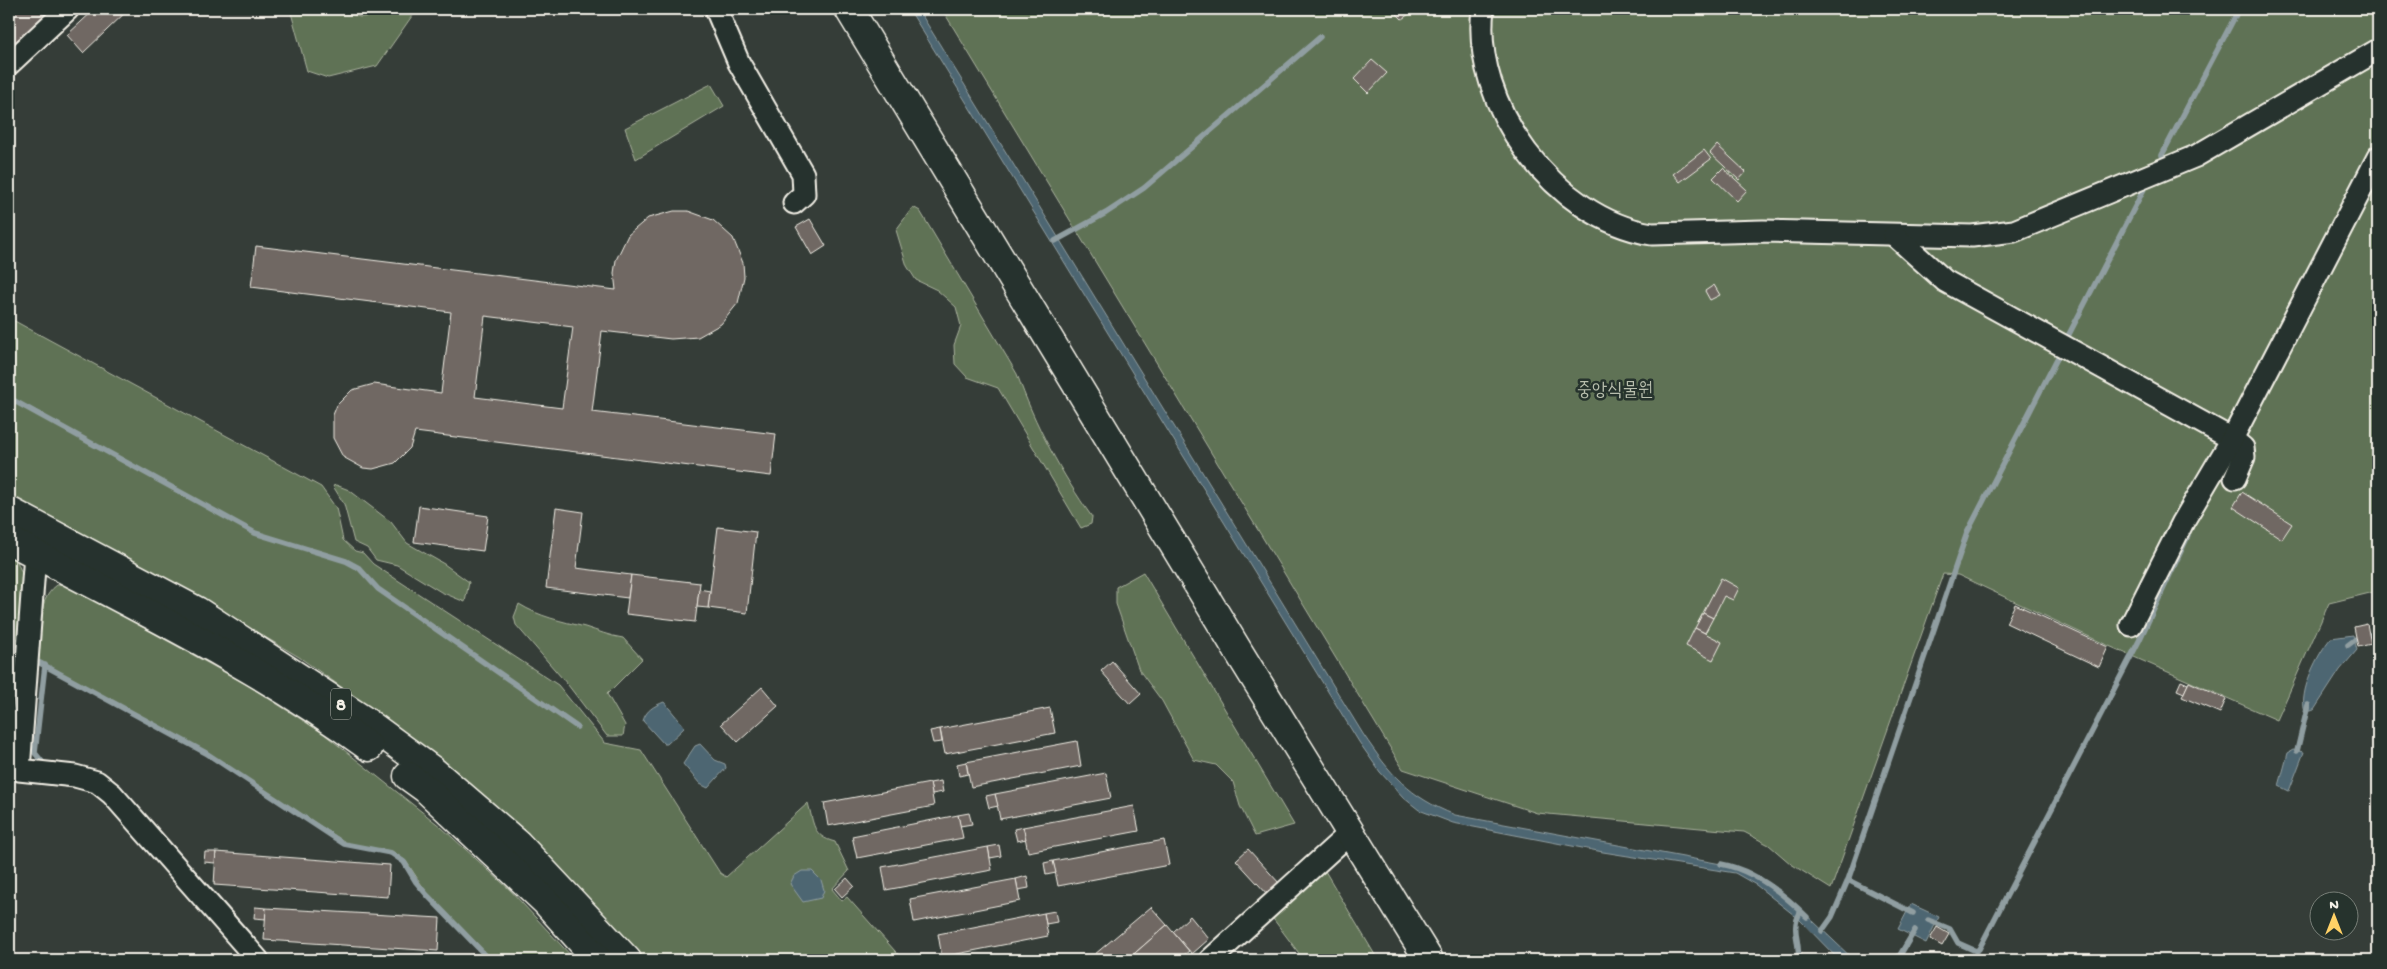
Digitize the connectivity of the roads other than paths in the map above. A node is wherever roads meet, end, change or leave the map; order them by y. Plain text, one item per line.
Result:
1 (68, 9) edge
2 (716, 9) edge
3 (849, 9) edge
4 (1483, 9) edge
5 (2378, 50) edge
6 (9, 64) edge
7 (2378, 157) edge
8 (794, 203) dead end
9 (1894, 235) junction
10 (2232, 439) junction
11 (2235, 478) dead end
12 (9, 511) edge
13 (9, 540) edge
14 (34, 554) junction
15 (2131, 625) dead end
16 (1350, 833) junction
17 (258, 960) edge
18 (598, 960) edge
19 (627, 960) edge
20 (1210, 960) edge
21 (1429, 960) edge

1 - 6 street
2 - 8 street
3 - 16 main road
4 - 9 street
5 - 9 street
7 - 10 street
9 - 10 street
10 - 11 street
10 - 15 street
12 - 19 main road, 8
13 - 14 main road, 8
14 - 17 street
14 - 18 main road, 8
16 - 20 street
16 - 21 main road

